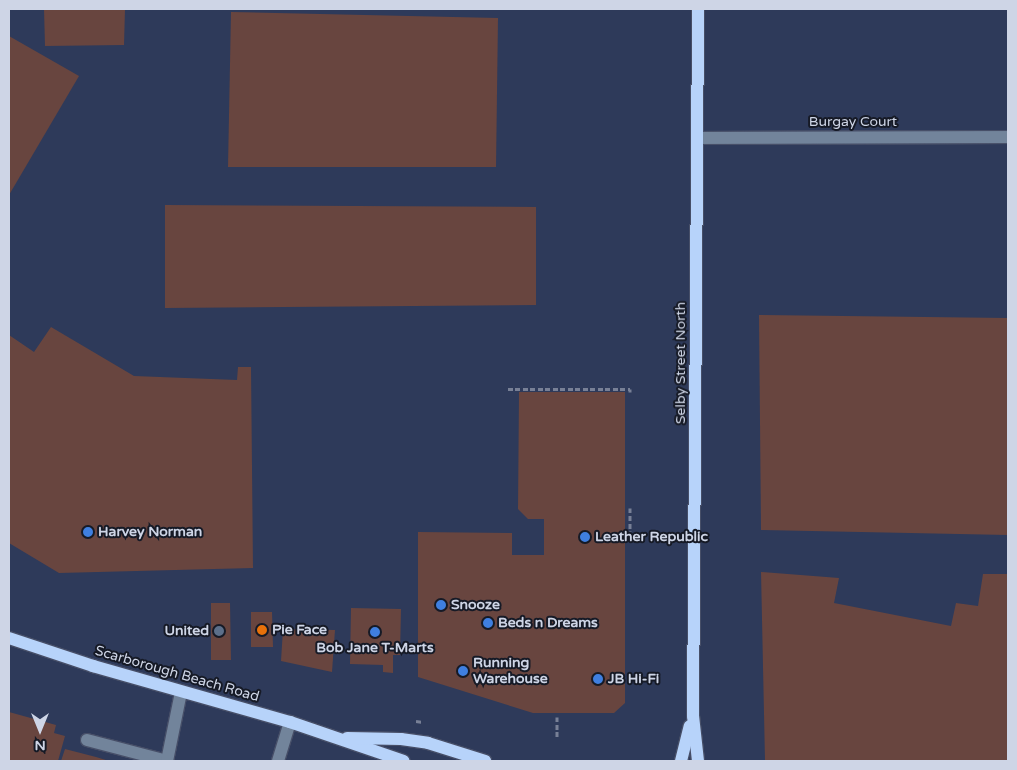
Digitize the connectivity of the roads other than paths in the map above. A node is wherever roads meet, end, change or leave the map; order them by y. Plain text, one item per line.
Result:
1 (698, 9) edge
2 (1008, 137) edge
3 (698, 138) junction
4 (9, 638) edge
5 (180, 692) junction
6 (693, 716) junction
7 (290, 722) junction
8 (337, 738) junction
9 (87, 740) dead end
10 (167, 761) edge
11 (278, 761) edge
12 (404, 761) edge
13 (485, 761) edge
14 (682, 761) edge
15 (698, 761) edge

1 - 3 main road, Selby Street North
2 - 3 street, Burgay Court
3 - 6 main road, Selby Street North
4 - 5 main road, Scarborough Beach Road
5 - 7 main road, Scarborough Beach Road
5 - 10 street
6 - 14 main road, Selby Street North
6 - 15 main road, Selby Street North
7 - 8 main road, Scarborough Beach Road
7 - 11 street
8 - 12 main road, Scarborough Beach Road
8 - 13 main road, Scarborough Beach Road
9 - 10 street

